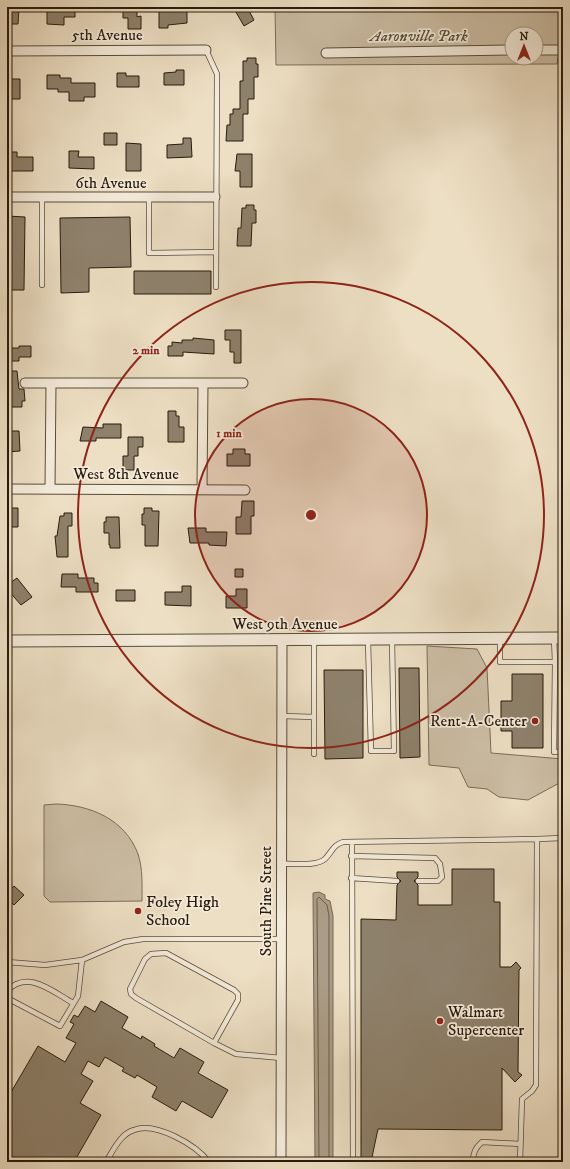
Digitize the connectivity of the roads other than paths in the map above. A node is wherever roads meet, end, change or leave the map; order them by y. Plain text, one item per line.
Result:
1 (206, 50) joint
2 (504, 50) edge
3 (544, 50) edge
4 (563, 50) edge
5 (7, 51) edge
6 (326, 53) dead end
7 (215, 197) junction
8 (7, 198) edge
9 (42, 198) junction
10 (149, 198) junction
11 (216, 252) junction
12 (42, 285) dead end
13 (216, 287) dead end
14 (25, 383) dead end
15 (203, 383) junction
16 (242, 383) dead end
17 (51, 384) junction
18 (7, 489) edge
19 (50, 489) junction
20 (202, 489) junction
21 (245, 490) dead end
22 (500, 638) junction
23 (558, 638) edge
24 (314, 639) junction
25 (392, 639) junction
26 (282, 640) junction
27 (368, 640) junction
28 (7, 641) edge
29 (555, 662) junction
30 (282, 716) junction
31 (314, 717) junction
32 (563, 752) edge
33 (314, 754) dead end
34 (563, 838) edge
35 (537, 839) junction
36 (352, 842) junction
37 (351, 856) junction
38 (281, 864) junction
39 (351, 878) junction
40 (397, 881) dead end
41 (418, 881) dead end
42 (281, 938) junction
43 (82, 960) junction
44 (7, 962) edge
45 (7, 991) edge
46 (7, 998) edge
47 (74, 1003) junction
48 (214, 1043) junction
49 (281, 1058) junction
50 (520, 1144) junction
51 (106, 1162) edge
52 (209, 1162) edge
53 (281, 1162) edge
54 (353, 1162) edge
55 (473, 1162) edge
56 (520, 1162) edge

1 - 5 street, 5th Avenue
1 - 7 lane
2 - 6 street
3 - 4 street
7 - 10 street, 6th Avenue
7 - 11 lane
8 - 9 street, 6th Avenue
9 - 10 street, 6th Avenue
9 - 12 lane
10 - 11 lane
11 - 13 lane
14 - 17 street
15 - 16 street
15 - 17 street
15 - 20 street
17 - 19 street
18 - 19 street, West 8th Avenue
19 - 20 street, West 8th Avenue
20 - 21 street, West 8th Avenue
22 - 23 street, West 9th Avenue
22 - 25 street, West 9th Avenue
22 - 29 lane
23 - 29 lane
24 - 26 street, West 9th Avenue
24 - 27 street, West 9th Avenue
24 - 31 lane
25 - 27 street, West 9th Avenue
25 - 27 lane
26 - 28 street, West 9th Avenue
26 - 30 street, South Pine Street
29 - 32 lane
30 - 31 lane
30 - 38 street, South Pine Street
31 - 33 lane
34 - 35 lane
35 - 36 lane
35 - 50 lane
36 - 37 lane
36 - 38 lane
37 - 39 lane
37 - 41 lane
38 - 42 street, South Pine Street
39 - 40 lane
39 - 54 lane
42 - 43 lane
42 - 49 street, South Pine Street
43 - 44 lane
43 - 47 lane
45 - 47 lane
46 - 47 lane
48 - 48 lane
48 - 49 lane
49 - 53 street, South Pine Street
50 - 55 lane
50 - 56 lane
51 - 52 lane

